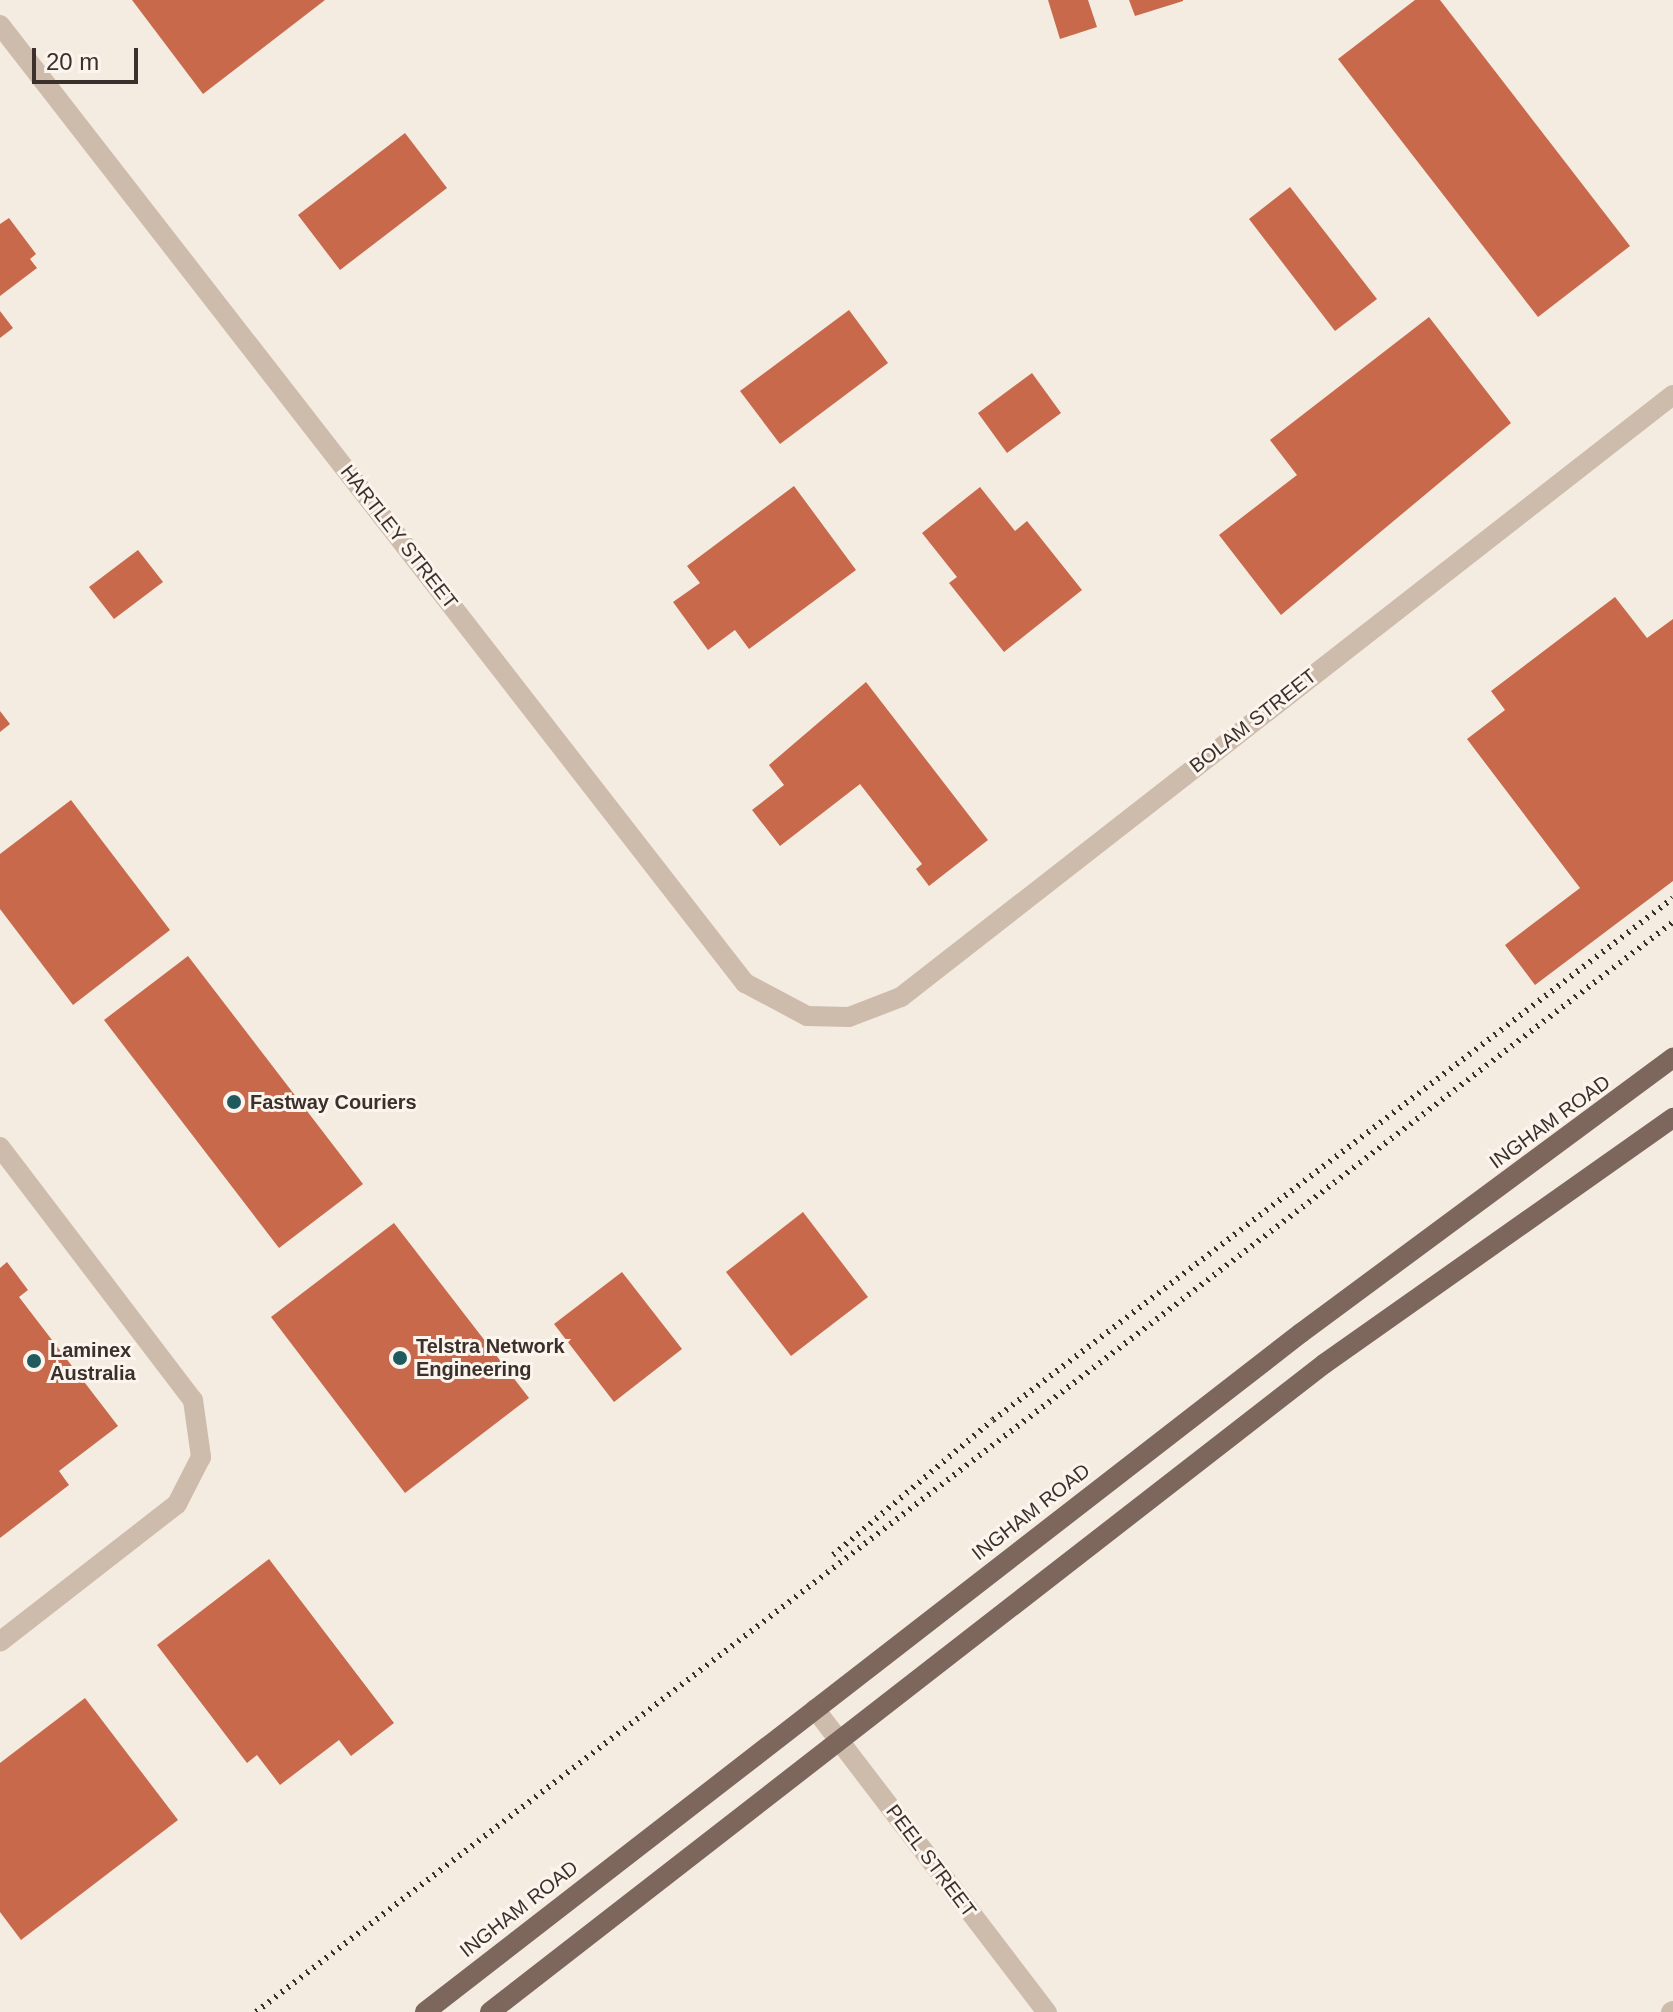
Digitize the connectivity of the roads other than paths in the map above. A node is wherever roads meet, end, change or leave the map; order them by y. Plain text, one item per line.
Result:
1 (0, 25) edge
2 (1673, 395) edge
3 (820, 1018) joint
4 (1673, 1058) edge
5 (1673, 1118) edge
6 (0, 1147) edge
7 (0, 1642) edge
8 (815, 1709) junction
9 (839, 1741) junction
10 (425, 2012) edge
11 (490, 2012) edge
12 (1047, 2012) edge

1 - 3 street, HARTLEY STREET
2 - 3 street, BOLAM STREET
4 - 8 main road, INGHAM ROAD
5 - 9 main road
6 - 7 street
8 - 9 street, PEEL STREET
8 - 10 main road, INGHAM ROAD
9 - 11 main road
9 - 12 street, PEEL STREET

